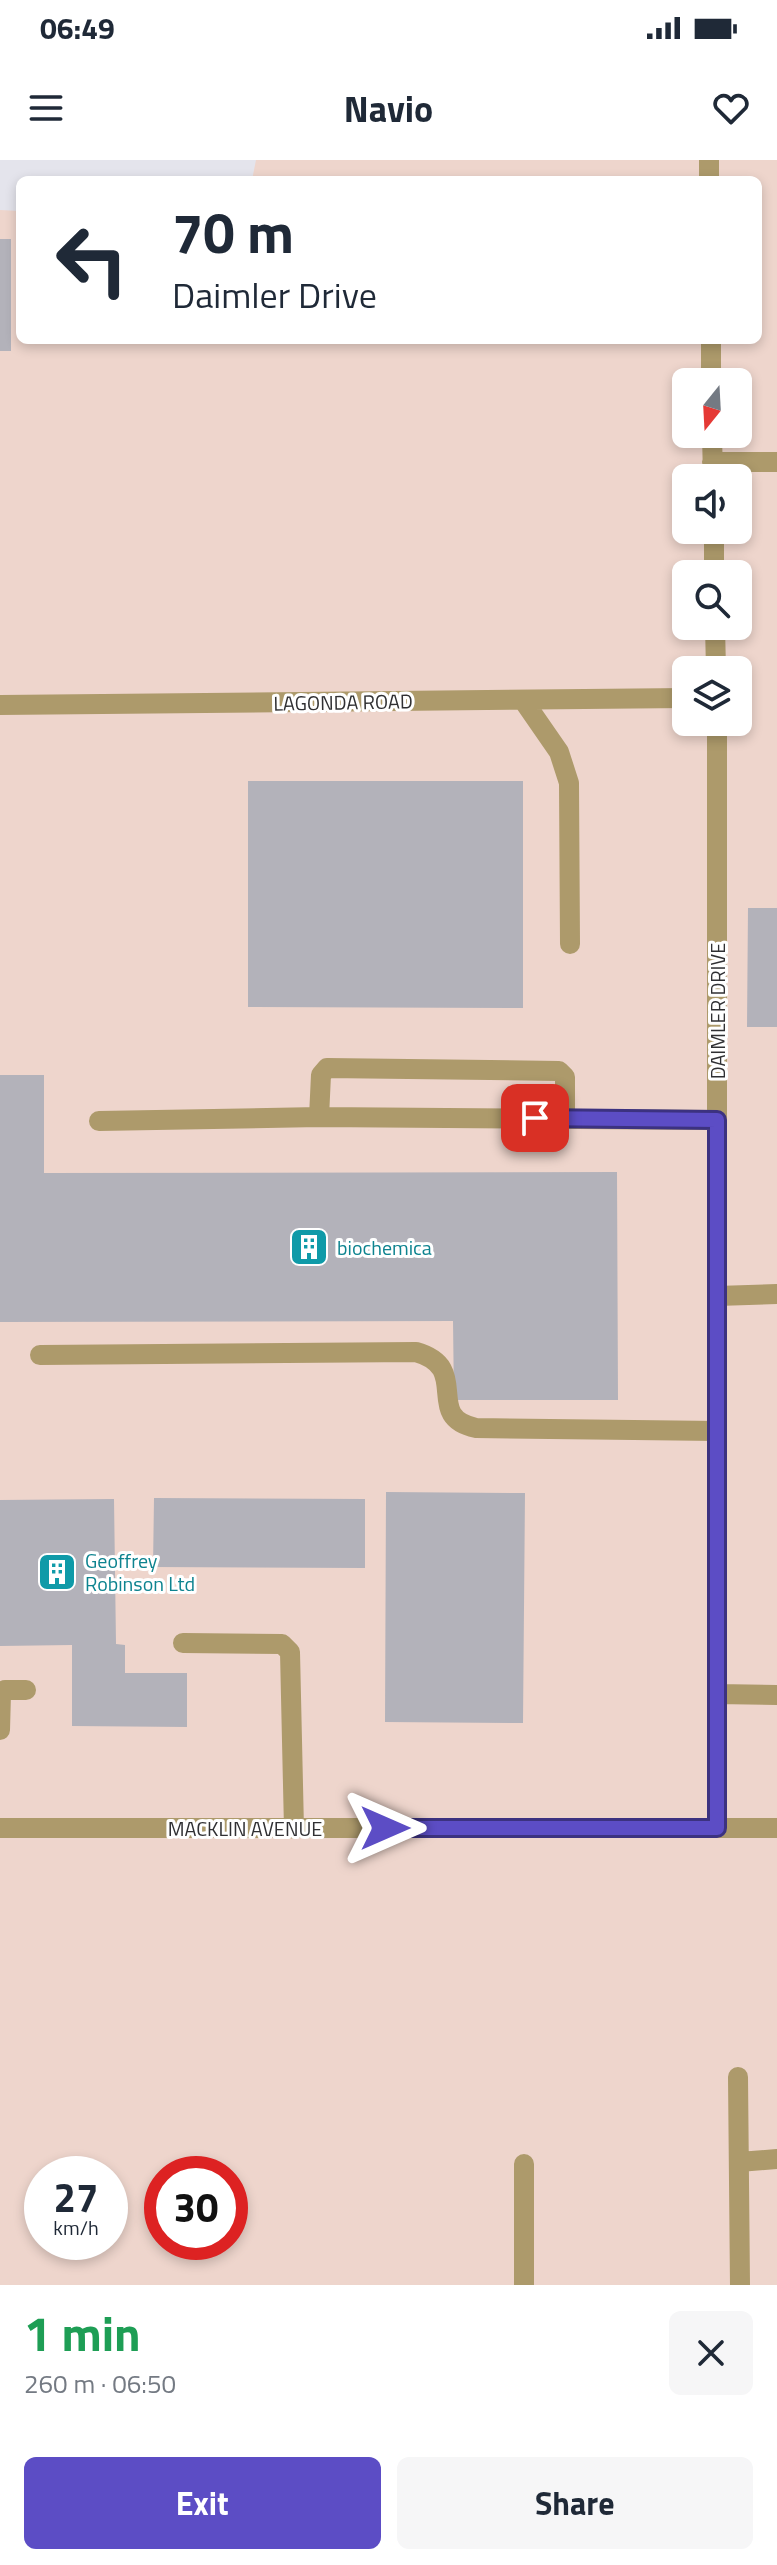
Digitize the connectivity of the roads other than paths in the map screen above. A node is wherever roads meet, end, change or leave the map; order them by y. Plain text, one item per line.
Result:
1 (711, 344) edge
2 (711, 368) edge
3 (777, 462) edge
4 (752, 465) edge
5 (672, 698) edge
6 (523, 700) junction
7 (0, 705) edge
8 (717, 736) edge
9 (570, 944) dead end
10 (319, 1117) junction
11 (565, 1118) junction
12 (717, 1120) junction
13 (99, 1121) dead end
14 (777, 1294) edge
15 (717, 1296) junction
16 (40, 1355) dead end
17 (717, 1431) junction
18 (183, 1643) dead end
19 (26, 1690) dead end
20 (717, 1694) junction
21 (777, 1695) edge
22 (0, 1730) edge
23 (0, 1828) edge
24 (717, 1828) junction
25 (777, 1828) edge
26 (294, 1829) junction
27 (738, 2077) dead end
28 (777, 2159) edge
29 (739, 2162) junction
30 (524, 2164) dead end
31 (524, 2285) edge
32 (740, 2285) edge

1 - 2 street
3 - 4 street
5 - 6 street, LAGONDA ROAD
6 - 7 street, LAGONDA ROAD
6 - 9 street
8 - 12 street, DAIMLER DRIVE
10 - 11 street
10 - 11 street
10 - 13 street
11 - 12 street
12 - 15 street, DAIMLER DRIVE
14 - 15 street
15 - 17 street, DAIMLER DRIVE
16 - 17 street
17 - 20 street, DAIMLER DRIVE
18 - 26 street
19 - 22 street
20 - 21 street
20 - 24 street, DAIMLER DRIVE
23 - 26 street, MACKLIN AVENUE
24 - 25 street, MACKLIN AVENUE
24 - 26 street, MACKLIN AVENUE
27 - 29 street
28 - 29 street
29 - 32 street
30 - 31 street

